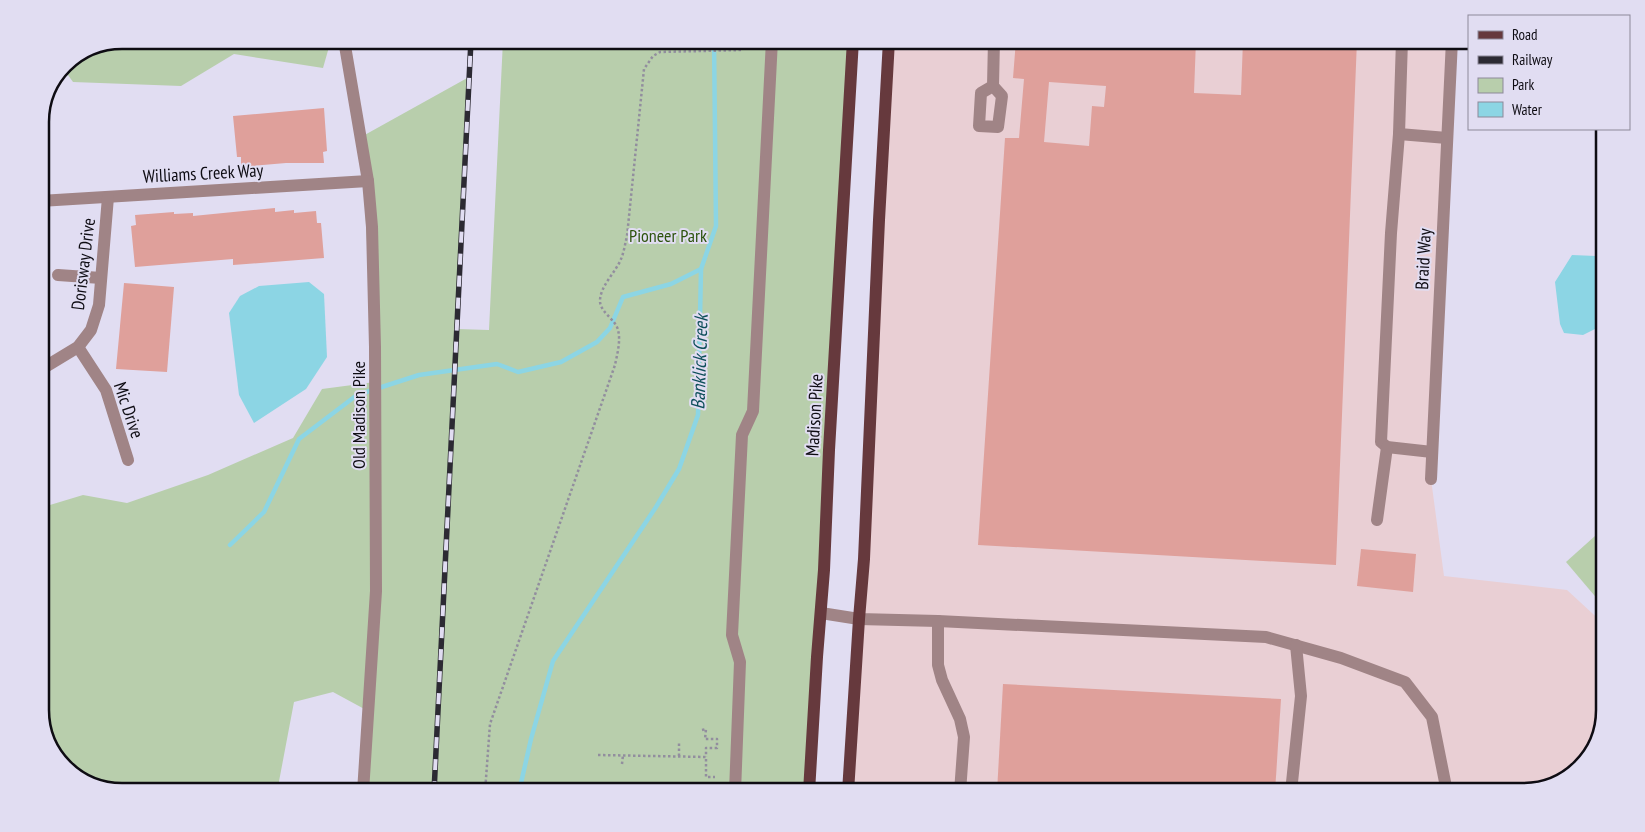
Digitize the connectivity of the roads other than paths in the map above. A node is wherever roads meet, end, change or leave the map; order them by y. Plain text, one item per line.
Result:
1 (346, 49) edge
2 (772, 49) edge
3 (852, 49) edge
4 (888, 49) edge
5 (994, 49) edge
6 (1402, 49) edge
7 (1452, 49) edge
8 (993, 86) dead end
9 (1399, 134) junction
10 (1447, 138) junction
11 (368, 181) junction
12 (108, 197) junction
13 (49, 200) edge
14 (58, 275) dead end
15 (101, 278) junction
16 (78, 347) junction
17 (49, 365) edge
18 (1387, 447) junction
19 (1432, 452) junction
20 (128, 460) dead end
21 (1431, 479) dead end
22 (1377, 520) dead end
23 (821, 613) junction
24 (858, 619) junction
25 (938, 621) junction
26 (1296, 645) junction
27 (364, 783) edge
28 (736, 783) edge
29 (810, 783) edge
30 (849, 783) edge
31 (961, 783) edge
32 (1292, 783) edge
33 (1445, 783) edge

1 - 11 street, Old Madison Pike
2 - 28 street
3 - 23 main road, Madison Pike
4 - 24 main road
5 - 8 street
6 - 9 street
7 - 10 street, Braid Way
9 - 10 street
9 - 18 street
10 - 19 street, Braid Way
11 - 12 street, Williams Creek Way
11 - 27 street, Old Madison Pike
12 - 13 street, Williams Creek Way
12 - 15 street, Dorisway Drive
14 - 15 street
15 - 16 street, Dorisway Drive
16 - 17 street, Dorisway Drive
16 - 20 street, Mic Drive
18 - 19 street
18 - 22 street
19 - 21 street, Braid Way
23 - 24 street
23 - 29 main road, Madison Pike
24 - 25 street
24 - 30 main road
25 - 26 street
25 - 31 street
26 - 32 street
26 - 33 street

